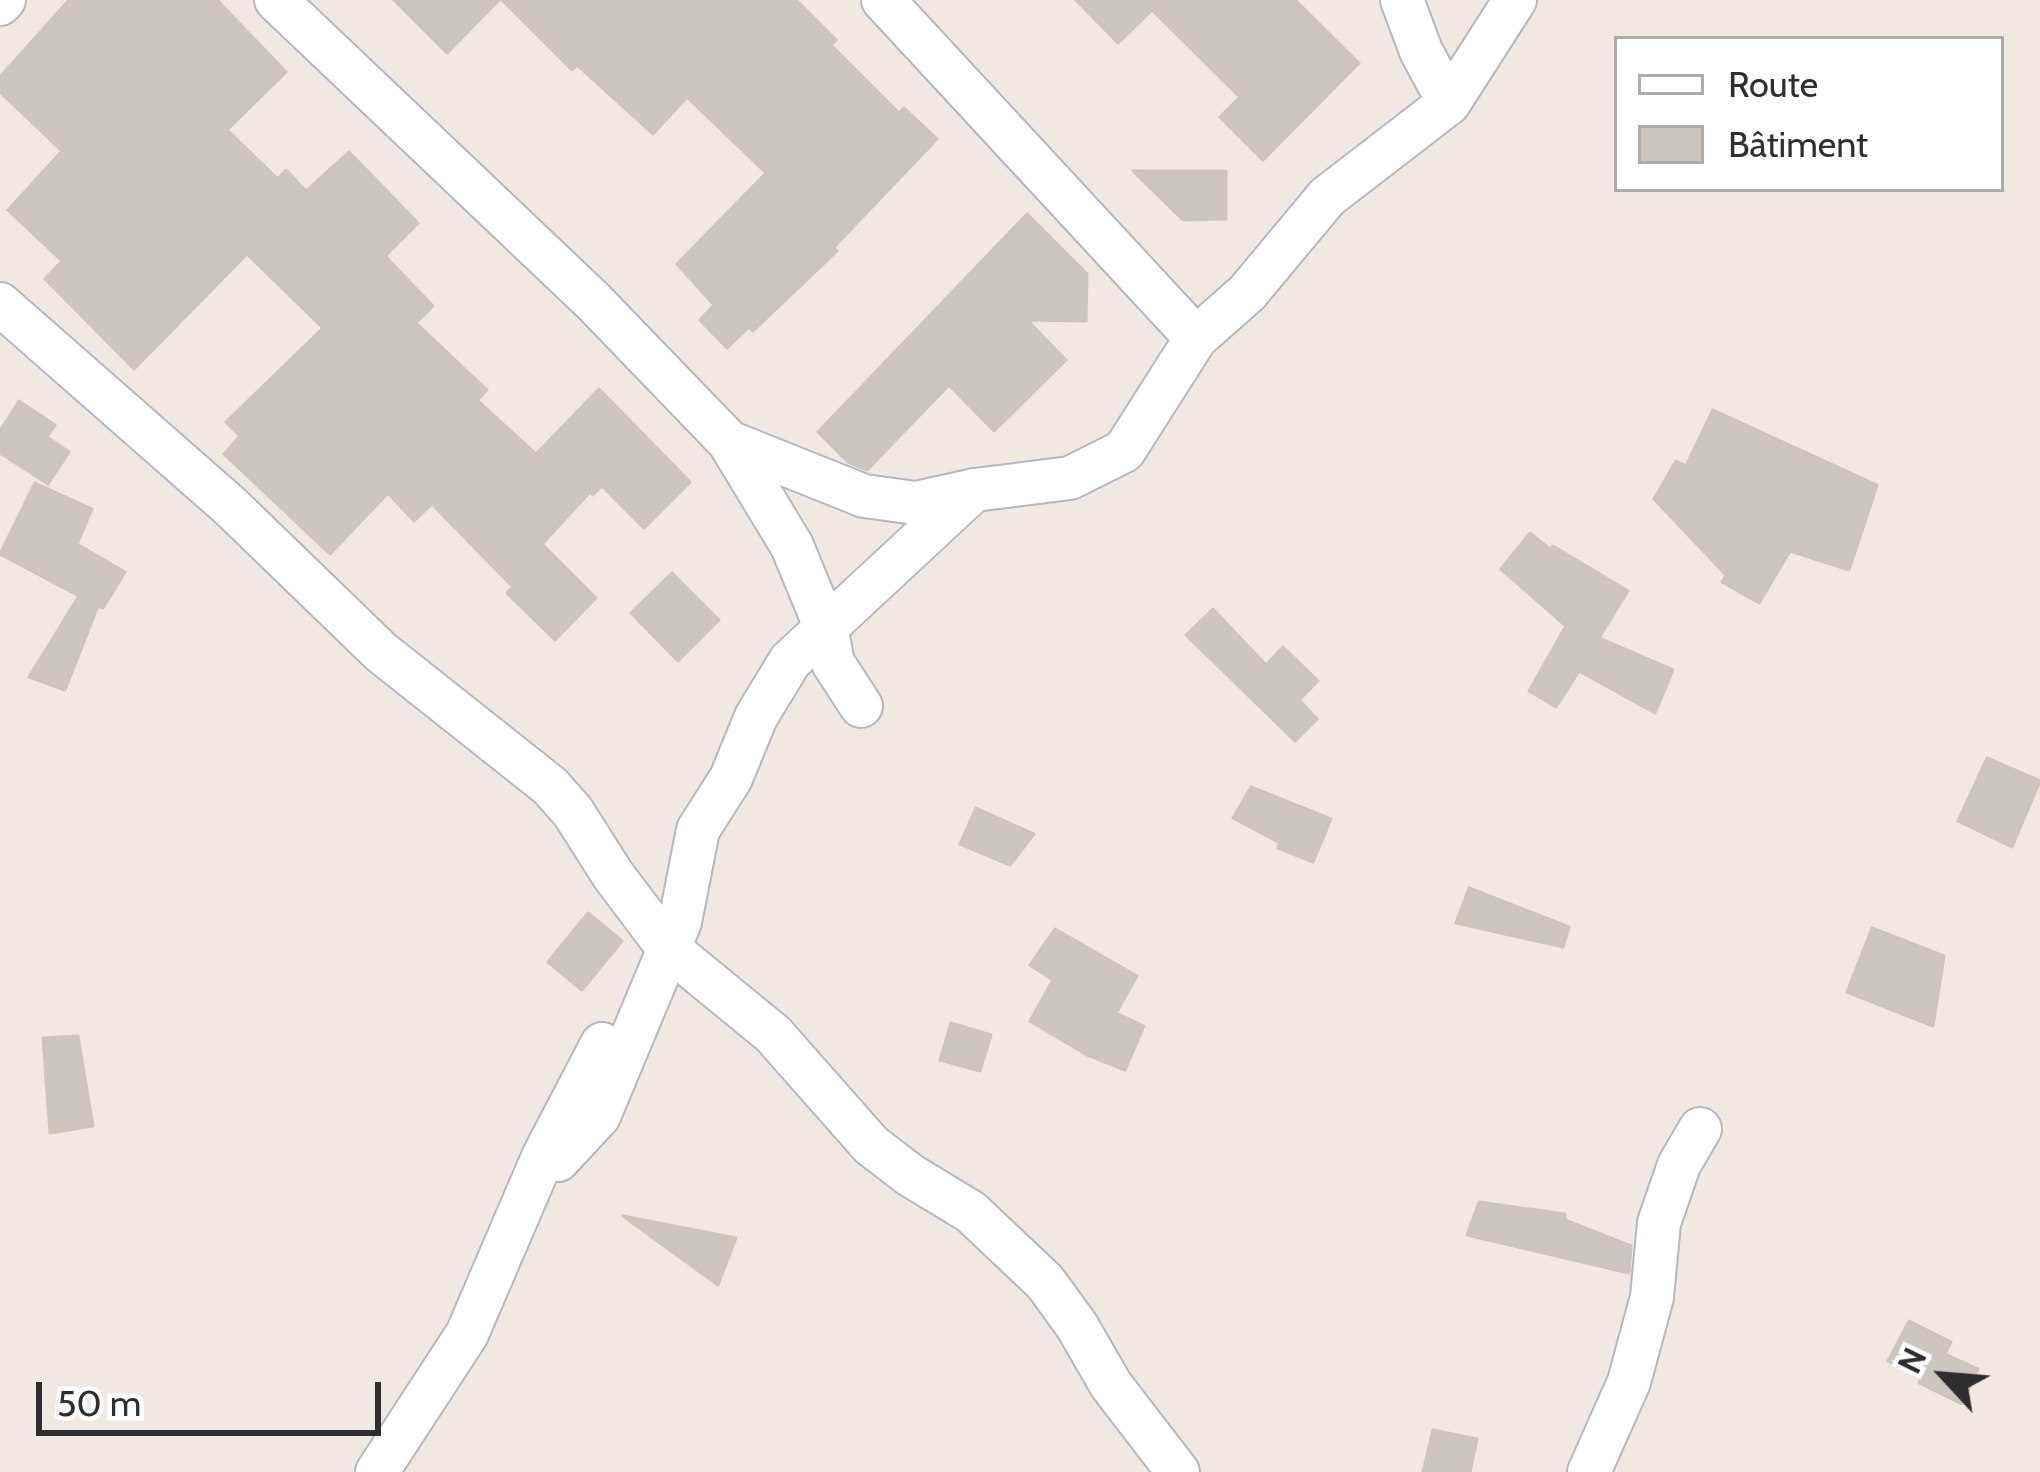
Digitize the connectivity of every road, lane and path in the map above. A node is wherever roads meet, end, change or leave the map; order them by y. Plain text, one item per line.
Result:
1 (276, 0) edge
2 (883, 0) edge
3 (1402, 0) edge
4 (1515, 0) edge
5 (1448, 103) junction
6 (0, 304) edge
7 (1196, 338) junction
8 (729, 442) junction
9 (975, 490) junction
10 (827, 631) junction
11 (862, 706) dead end
12 (657, 934) junction
13 (1700, 1130) dead end
14 (377, 1472) edge
15 (1178, 1472) edge
16 (1589, 1472) edge

1 - 8 street
2 - 7 street
3 - 5 street
4 - 5 street
5 - 7 street
6 - 12 street
7 - 9 street
8 - 9 street
8 - 10 street
9 - 10 street
10 - 11 street
10 - 12 street
12 - 14 street
12 - 15 street
13 - 16 street

